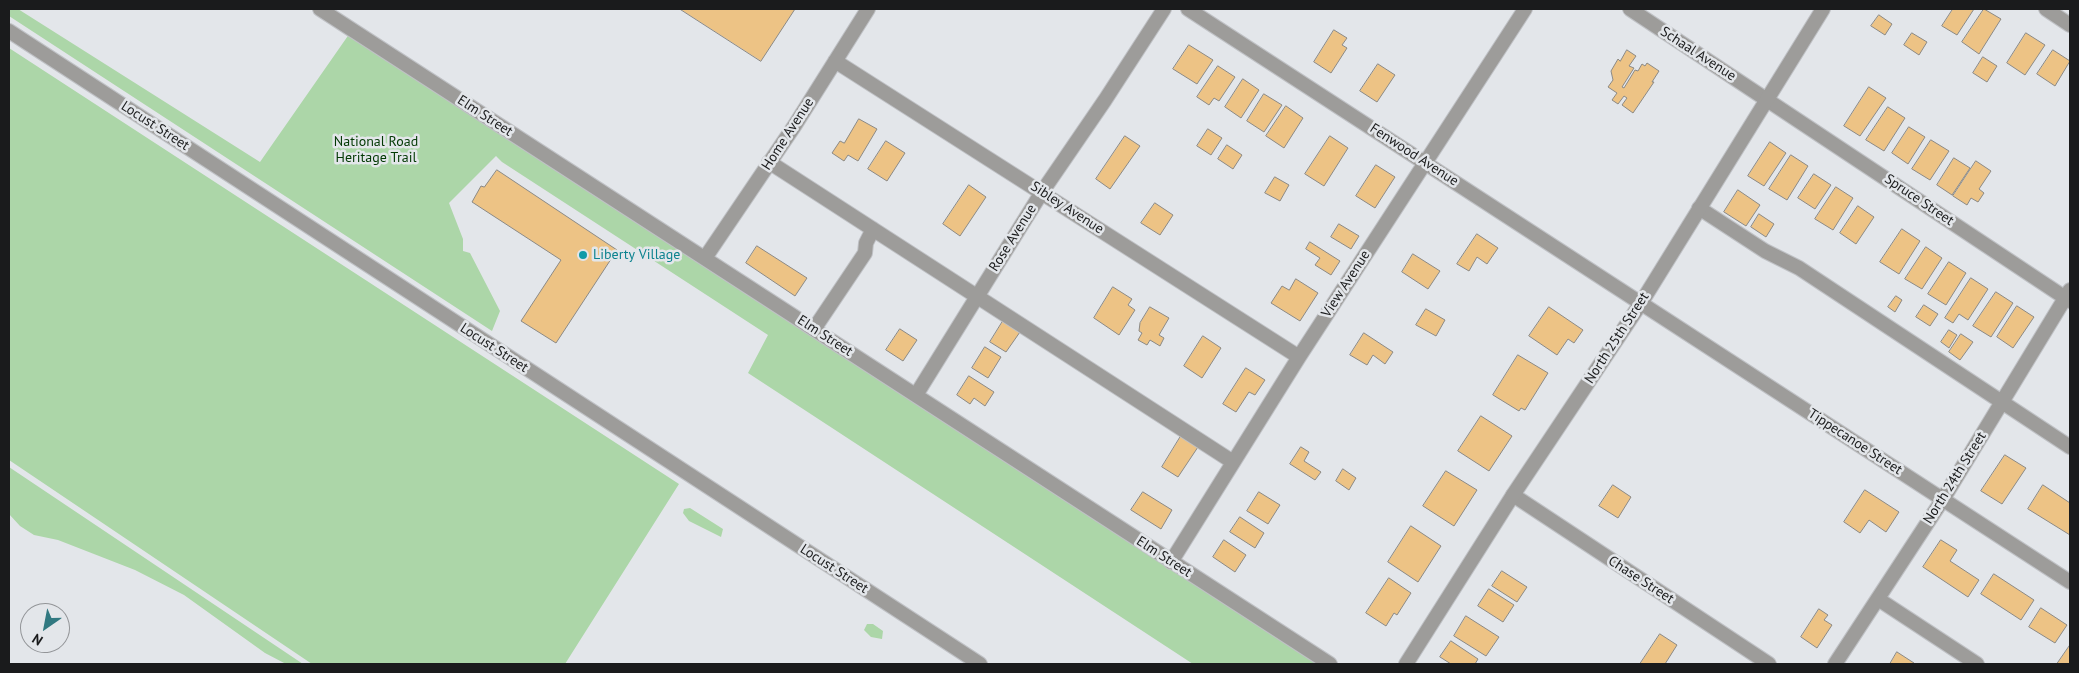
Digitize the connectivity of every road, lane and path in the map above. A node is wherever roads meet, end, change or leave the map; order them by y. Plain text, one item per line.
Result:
1 (320, 9) edge
2 (868, 9) edge
3 (1164, 9) edge
4 (1188, 9) edge
5 (1525, 9) edge
6 (1630, 9) edge
7 (1823, 9) edge
8 (2046, 9) edge
9 (2070, 25) edge
10 (9, 31) edge
11 (834, 61) junction
12 (1767, 99) junction
13 (769, 162) junction
14 (1425, 162) junction
15 (1042, 192) junction
16 (1699, 208) junction
17 (873, 229) junction
18 (705, 258) junction
19 (977, 296) junction
20 (2069, 296) edge
21 (1641, 303) junction
22 (814, 329) junction
23 (1299, 358) junction
24 (916, 395) junction
25 (2002, 402) junction
26 (2070, 447) edge
27 (1233, 462) junction
28 (1513, 495) junction
29 (1943, 499) junction
30 (1172, 562) junction
31 (2070, 582) edge
32 (1878, 599) junction
33 (980, 664) edge
34 (1330, 664) edge
35 (1406, 664) edge
36 (1769, 664) edge
37 (1835, 664) edge
38 (1976, 664) edge

1 - 18 street, Elm Street
2 - 11 street, Home Avenue
3 - 15 street, Rose Avenue
4 - 14 street, Fenwood Avenue
5 - 14 street, View Avenue
6 - 12 street, Schaal Avenue
7 - 12 street, North 25th Street
8 - 9 street
10 - 33 street, Locust Street
11 - 13 street, Home Avenue
11 - 15 street, Sibley Avenue
12 - 16 street, North 25th Street
12 - 20 street, Spruce Street
13 - 17 street
13 - 18 street, Home Avenue
14 - 21 street, Fenwood Avenue
14 - 23 street, View Avenue
15 - 19 street, Rose Avenue
15 - 23 street, Sibley Avenue
16 - 21 street, North 25th Street
16 - 25 street
17 - 19 street
17 - 22 street
18 - 22 street, Elm Street
19 - 24 street, Rose Avenue
19 - 27 street
20 - 25 street, North 24th Street
21 - 28 street, North 25th Street
21 - 29 street, Tippecanoe Street
22 - 24 street, Elm Street
23 - 27 street, View Avenue
24 - 30 street, Elm Street
25 - 26 street
25 - 29 street, North 24th Street
27 - 30 street, View Avenue
28 - 35 street, North 25th Street
28 - 36 street, Chase Street
29 - 31 street, Tippecanoe Street
29 - 32 street, North 24th Street
30 - 34 street, Elm Street
32 - 37 street, North 24th Street
32 - 38 street

